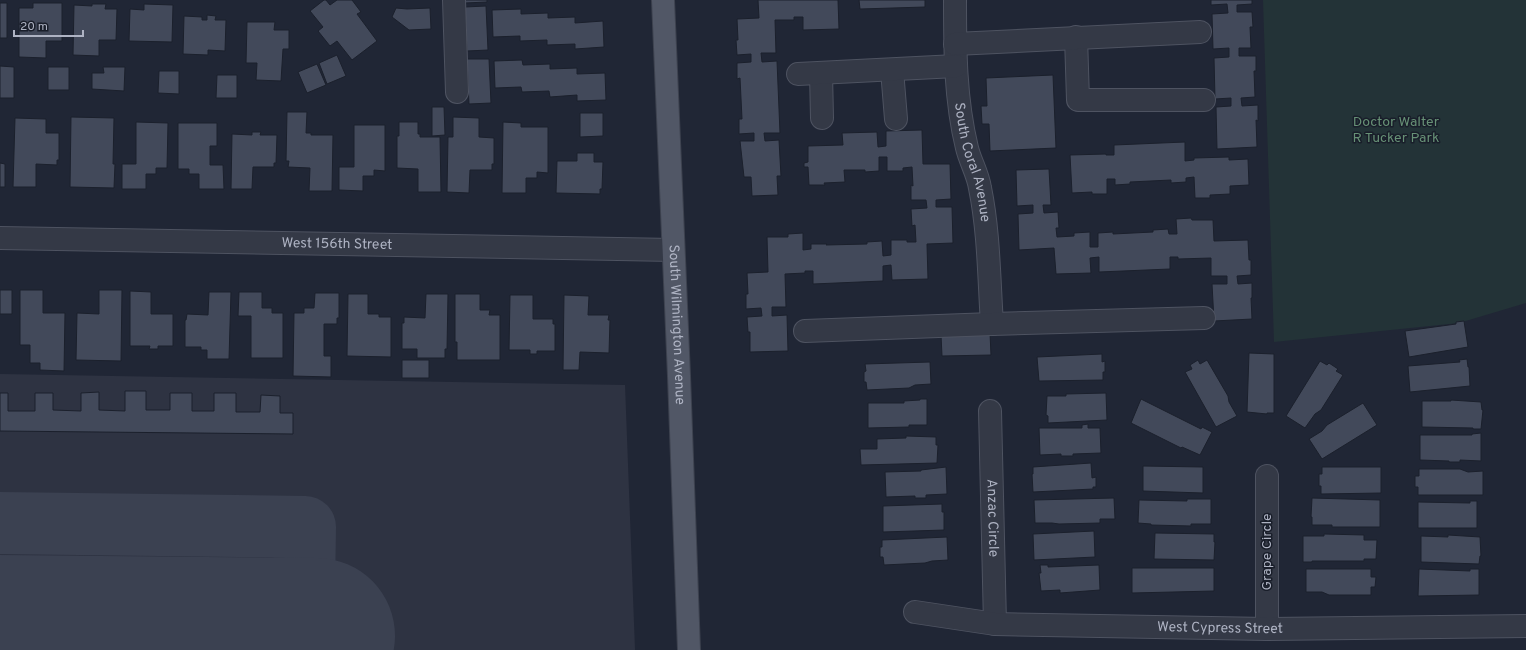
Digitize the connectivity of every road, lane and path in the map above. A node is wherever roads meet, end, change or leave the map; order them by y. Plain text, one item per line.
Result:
1 (454, 0) edge
2 (663, 0) edge
3 (955, 0) edge
4 (1200, 32) dead end
5 (1076, 38) junction
6 (955, 44) junction
7 (956, 66) junction
8 (892, 70) junction
9 (821, 73) junction
10 (798, 74) dead end
11 (457, 92) dead end
12 (1204, 100) dead end
13 (822, 118) dead end
14 (896, 119) dead end
15 (0, 238) edge
16 (673, 250) junction
17 (1204, 318) dead end
18 (992, 324) junction
19 (805, 331) dead end
20 (990, 411) dead end
21 (1266, 476) dead end
22 (915, 612) dead end
23 (995, 624) junction
24 (1526, 626) edge
25 (1267, 629) junction
26 (689, 650) edge

1 - 11 street
2 - 16 main road, South Wilmington Avenue
3 - 6 street, South Coral Avenue
4 - 5 street
5 - 6 street
5 - 12 street
6 - 7 street, South Coral Avenue
7 - 8 street
7 - 18 street, South Coral Avenue
8 - 9 street
8 - 14 street
9 - 10 street
9 - 13 street
15 - 16 street, West 156th Street
16 - 26 main road, South Wilmington Avenue
17 - 18 street
18 - 19 street
20 - 23 street, Anzac Circle
21 - 25 street, Grape Circle
22 - 23 street, West Cypress Street
23 - 25 street, West Cypress Street
24 - 25 street, West Cypress Street

